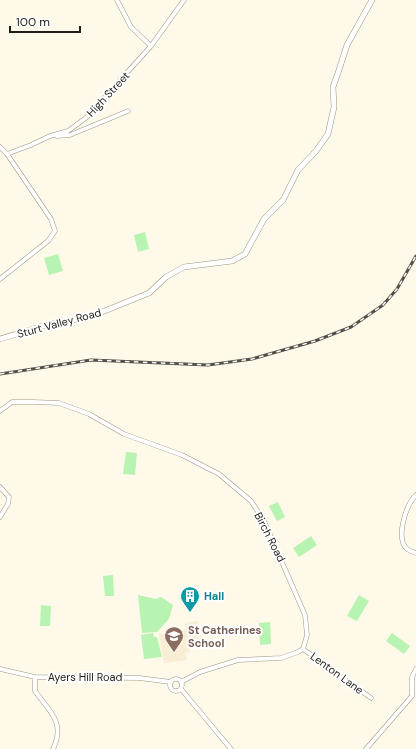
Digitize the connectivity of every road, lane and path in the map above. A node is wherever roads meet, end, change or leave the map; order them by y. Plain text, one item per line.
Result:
1 (117, 0) edge
2 (184, 0) edge
3 (372, 0) edge
4 (151, 46) junction
5 (128, 111) dead end
6 (50, 136) junction
7 (0, 147) edge
8 (7, 154) junction
9 (0, 280) edge
10 (0, 339) edge
11 (0, 411) edge
12 (0, 487) edge
13 (416, 495) edge
14 (0, 517) edge
15 (416, 553) edge
16 (303, 649) junction
17 (0, 669) edge
18 (416, 669) edge
19 (35, 677) junction
20 (171, 682) junction
21 (181, 682) junction
22 (181, 689) junction
23 (371, 698) dead end
24 (53, 749) edge
25 (231, 749) edge
26 (366, 749) edge

1 - 4 street
2 - 4 street, High Street
3 - 10 street, Sturt Valley Road
4 - 6 street, High Street
5 - 6 street
6 - 8 street, High Street
7 - 8 street
8 - 9 street
11 - 16 street, Birch Road
12 - 14 street
13 - 15 street
16 - 21 street
16 - 23 street, Lenton Lane
17 - 19 street, Ayers Hill Road
18 - 26 street
19 - 20 street, Ayers Hill Road
19 - 24 street
20 - 21 street
20 - 22 street
21 - 22 street
22 - 25 street

